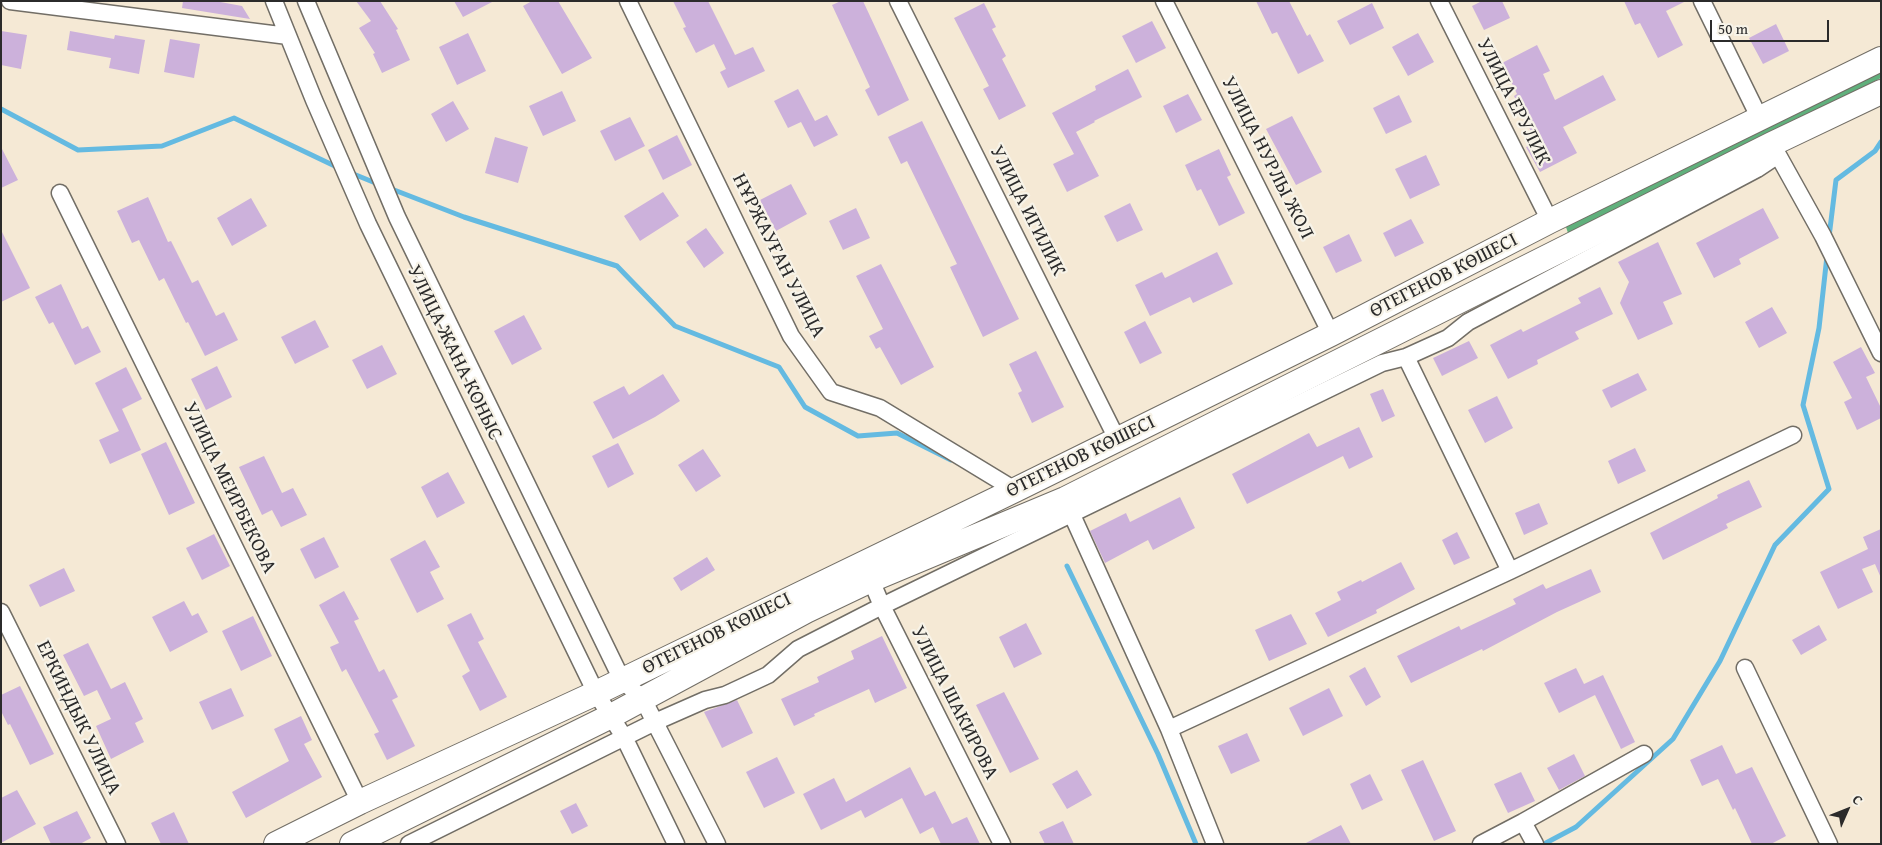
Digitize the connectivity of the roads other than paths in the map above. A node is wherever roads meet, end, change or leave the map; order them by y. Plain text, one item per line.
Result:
1 (10, 1) edge
2 (274, 1) edge
3 (306, 1) edge
4 (628, 1) edge
5 (898, 1) edge
6 (1164, 1) edge
7 (1439, 1) edge
8 (1702, 1) edge
9 (288, 36) junction
10 (1881, 59) edge
11 (1881, 92) edge
12 (1760, 119) junction
13 (1775, 149) junction
14 (60, 193) dead end
15 (1550, 221) junction
16 (1331, 334) junction
17 (1881, 353) edge
18 (1406, 357) junction
19 (1234, 382) junction
20 (1248, 408) junction
21 (1793, 435) dead end
22 (1117, 439) junction
23 (1015, 490) junction
24 (1068, 507) junction
25 (1510, 571) junction
26 (871, 580) junction
27 (882, 606) junction
28 (1, 612) edge
29 (1745, 668) dead end
30 (622, 680) junction
31 (596, 693) junction
32 (642, 698) junction
33 (611, 716) junction
34 (655, 722) junction
35 (1169, 729) junction
36 (624, 737) junction
37 (1644, 754) dead end
38 (360, 802) junction
39 (1523, 822) junction
40 (1534, 842) edge
41 (117, 844) edge
42 (276, 844) edge
43 (352, 844) edge
44 (409, 844) edge
45 (676, 844) edge
46 (717, 844) edge
47 (1002, 844) edge
48 (1215, 844) edge
49 (1481, 844) edge
50 (1829, 844) edge

1 - 9 street
2 - 9 street, УЛИЦА ЖАНА КОНЫС
3 - 30 street, УЛИЦА ЖАНА КОНЫС
4 - 23 street, НҰРЖАУҒАН УЛИЦА
5 - 22 street, УЛИЦА ИГИЛИК
6 - 16 street, УЛИЦА НУРЛЫ ЖОЛ
7 - 15 street, УЛИЦА ЕРУЛИК
8 - 12 street
9 - 31 street, УЛИЦА ЖАНА КОНЫС
10 - 12 main road, ӨТЕГЕНОВ КӨШЕСІ
11 - 13 main road, ӨТЕГЕНОВ КӨШЕСІ
12 - 15 main road, ӨТЕГЕНОВ КӨШЕСІ
13 - 17 street
13 - 18 street
13 - 20 main road, ӨТЕГЕНОВ КӨШЕСІ
14 - 38 street, УЛИЦА МЕИРБЕКОВА
15 - 16 main road, ӨТЕГЕНОВ КӨШЕСІ
16 - 19 main road, ӨТЕГЕНОВ КӨШЕСІ
18 - 24 street
18 - 25 street
19 - 20 main road
19 - 22 main road, ӨТЕГЕНОВ КӨШЕСІ
20 - 24 main road, ӨТЕГЕНОВ КӨШЕСІ
21 - 25 street
22 - 23 main road, ӨТЕГЕНОВ КӨШЕСІ
23 - 30 main road, ӨТЕГЕНОВ КӨШЕСІ
24 - 26 main road, ӨТЕГЕНОВ КӨШЕСІ
24 - 27 street
24 - 35 street
25 - 35 street
26 - 27 street, УЛИЦА ШАКИРОВА
26 - 32 main road, ӨТЕГЕНОВ КӨШЕСІ
27 - 34 street
27 - 47 street, УЛИЦА ШАКИРОВА
28 - 41 street, ЕРКИНДЫК УЛИЦА
29 - 50 street
30 - 31 main road, ӨТЕГЕНОВ КӨШЕСІ
30 - 32 street, УЛИЦА ЖАНА КОНЫС
31 - 33 street, УЛИЦА ЖАНА КОНЫС
31 - 38 main road, ӨТЕГЕНОВ КӨШЕСІ
32 - 33 main road, ӨТЕГЕНОВ КӨШЕСІ
32 - 34 street, УЛИЦА ЖАНА КОНЫС
33 - 36 street, УЛИЦА ЖАНА КОНЫС
33 - 43 main road, ӨТЕГЕНОВ КӨШЕСІ
34 - 36 street
34 - 46 street, УЛИЦА ЖАНА КОНЫС
35 - 48 street
36 - 44 street
36 - 45 street, УЛИЦА ЖАНА КОНЫС
37 - 39 street
38 - 42 main road, ӨТЕГЕНОВ КӨШЕСІ
39 - 40 street
39 - 49 street

